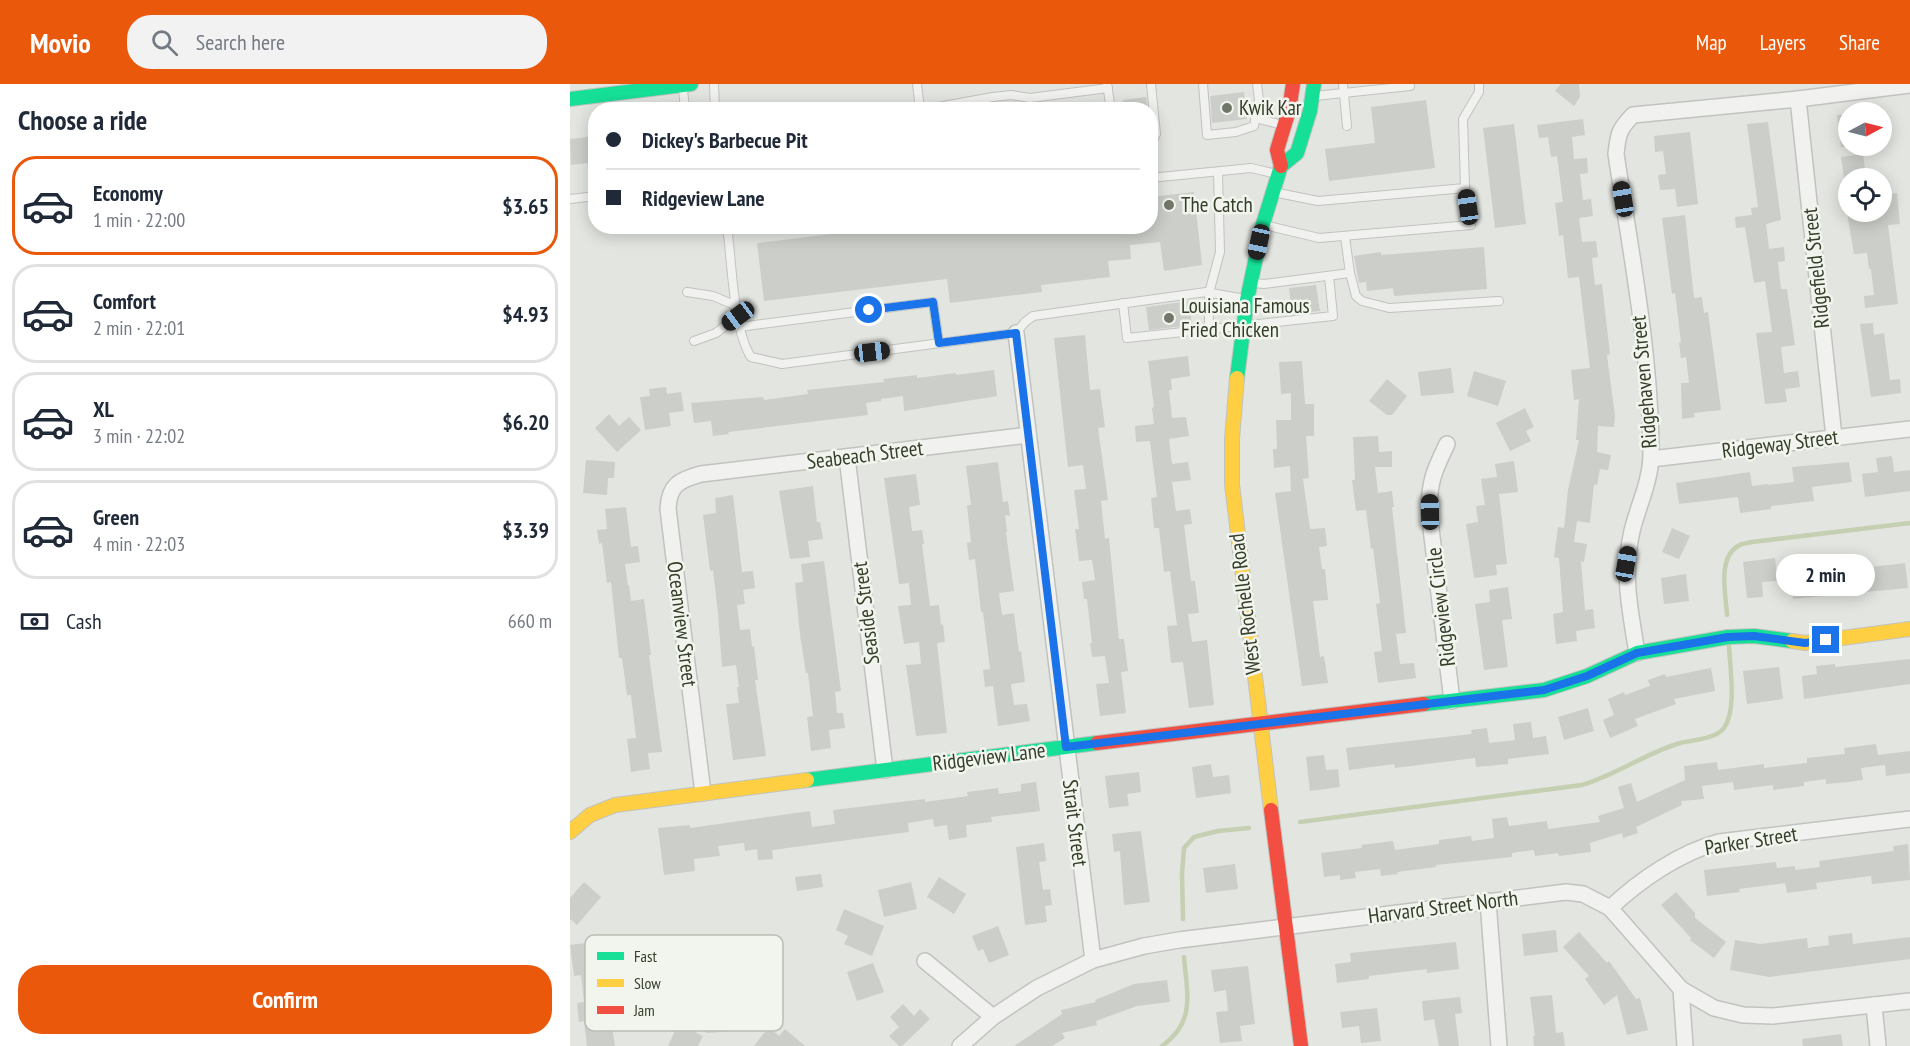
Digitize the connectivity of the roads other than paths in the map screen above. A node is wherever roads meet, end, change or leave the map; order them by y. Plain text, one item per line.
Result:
1 (687, 84) edge
2 (714, 84) edge
3 (917, 84) edge
4 (1151, 84) edge
5 (1203, 84) edge
6 (1257, 84) edge
7 (1293, 84) edge
8 (1343, 84) edge
9 (1410, 84) edge
10 (1479, 84) edge
11 (1910, 85) edge
12 (1107, 86) edge
13 (1395, 86) edge
14 (1380, 87) edge
15 (1364, 88) edge
16 (1313, 90) edge
17 (1344, 93) junction
18 (570, 99) edge
19 (1798, 99) junction
20 (686, 102) edge
21 (715, 102) edge
22 (919, 102) edge
23 (965, 102) edge
24 (1110, 102) edge
25 (1153, 102) edge
26 (1256, 118) junction
27 (1284, 126) junction
28 (1347, 126) dead end
29 (1280, 170) junction
30 (1218, 172) junction
31 (1158, 177) edge
32 (1465, 188) junction
33 (1273, 192) junction
34 (588, 197) edge
35 (570, 199) edge
36 (1263, 224) junction
37 (729, 234) edge
38 (1345, 237) junction
39 (1350, 273) junction
40 (1329, 276) junction
41 (1250, 283) junction
42 (687, 292) dead end
43 (1209, 293) junction
44 (1247, 300) junction
45 (1499, 300) dead end
46 (1123, 303) junction
47 (737, 306) junction
48 (738, 316) junction
49 (1243, 324) junction
50 (739, 327) junction
51 (1209, 328) junction
52 (1016, 333) junction
53 (694, 341) dead end
54 (939, 343) junction
55 (1910, 429) edge
56 (1028, 435) junction
57 (1834, 437) junction
58 (1447, 444) dead end
59 (848, 457) junction
60 (1651, 459) junction
61 (701, 474) joint
62 (1910, 630) edge
63 (1637, 653) junction
64 (1452, 701) junction
65 (1260, 724) junction
66 (1066, 747) junction
67 (885, 770) junction
68 (703, 793) junction
69 (1910, 819) edge
70 (570, 832) edge
71 (1488, 901) junction
72 (1610, 908) junction
73 (1286, 926) junction
74 (1093, 960) junction
75 (925, 961) dead end
76 (1681, 989) junction
77 (1910, 1001) edge
78 (1874, 1005) junction
79 (993, 1017) junction
80 (960, 1046) edge
81 (1301, 1046) edge
82 (1499, 1046) edge
83 (1685, 1046) edge
84 (1878, 1046) edge

1 - 18 street
1 - 20 lane
2 - 21 lane
3 - 22 lane
4 - 25 lane
5 - 26 lane
6 - 26 lane
7 - 27 street, West Rochelle Road
8 - 17 lane
9 - 13 lane
10 - 32 lane
11 - 19 street
12 - 23 lane
12 - 24 lane
13 - 14 lane
14 - 15 lane
15 - 17 lane
16 - 17 lane
16 - 29 street, West Rochelle Road
17 - 28 lane
19 - 57 street, Ridgefield Street
19 - 60 street, Ridgehaven Street
26 - 27 lane
27 - 29 street, West Rochelle Road
29 - 30 lane
29 - 33 street, West Rochelle Road
30 - 31 lane
30 - 43 lane
32 - 33 lane
32 - 38 lane
33 - 36 street, West Rochelle Road
34 - 35 lane
36 - 38 lane
36 - 41 street, West Rochelle Road
37 - 47 lane
38 - 39 lane
39 - 40 lane
39 - 45 lane
40 - 41 lane
40 - 49 lane
41 - 44 street, West Rochelle Road
42 - 47 lane
43 - 44 lane
43 - 46 lane
43 - 51 lane
44 - 49 street, West Rochelle Road
46 - 51 lane
46 - 52 lane
47 - 48 lane
48 - 50 lane
48 - 53 lane
49 - 51 lane
49 - 65 street, West Rochelle Road
50 - 54 lane
50 - 54 lane
52 - 54 lane
52 - 56 street, Strait Street
55 - 57 street, Ridgeway Street
56 - 59 street, Seabeach Street
56 - 66 street, Strait Street
57 - 60 street, Ridgeway Street
58 - 64 street, Ridgeview Circle
59 - 61 street, Seabeach Street
59 - 67 street, Seaside Street
60 - 63 street, Ridgehaven Street
61 - 68 street, Oceanview Street
62 - 63 street, Ridgeview Lane
63 - 64 street, Ridgeview Lane
64 - 65 street, Ridgeview Lane
65 - 66 street, Ridgeview Lane
65 - 73 street, West Rochelle Road
66 - 67 street, Ridgeview Lane
66 - 74 street, Strait Street
67 - 68 street, Ridgeview Lane
68 - 70 street, Ridgeview Lane
69 - 72 street, Parker Street
71 - 72 street, Harvard Street North
71 - 73 street, Harvard Street North
71 - 82 street
72 - 76 street, Harvard Street North
73 - 74 street, Harvard Street North
73 - 81 street, West Rochelle Road
74 - 79 street, Harvard Street North
75 - 79 street
76 - 78 street, Harvard Street North
76 - 83 street
77 - 78 street, Harvard Street North
78 - 84 street
79 - 80 street, Harvard Street North

